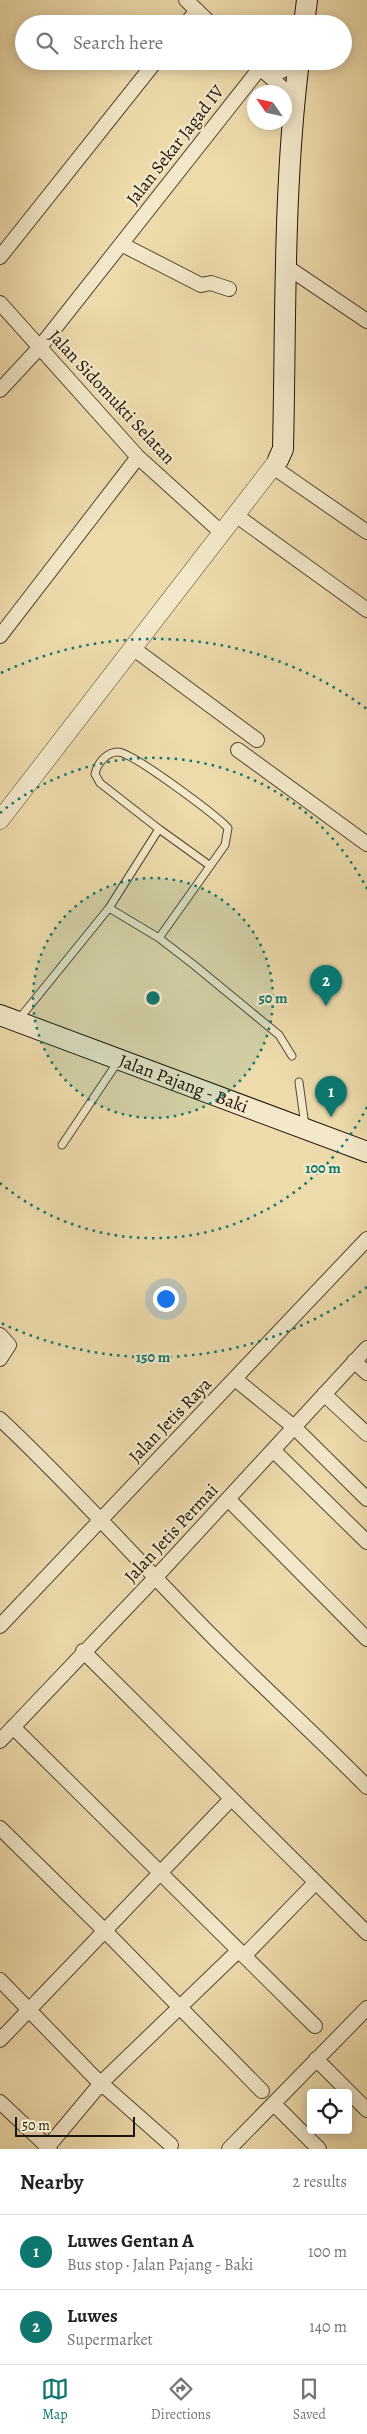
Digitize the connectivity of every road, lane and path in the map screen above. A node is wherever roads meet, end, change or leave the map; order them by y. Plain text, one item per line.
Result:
1 (307, 0) edge
2 (192, 5) edge
3 (202, 15) edge
4 (305, 15) edge
5 (149, 70) edge
6 (258, 70) edge
7 (262, 70) edge
8 (298, 70) edge
9 (294, 99) junction
10 (121, 244) junction
11 (0, 257) edge
12 (288, 267) junction
13 (229, 289) dead end
14 (0, 303) edge
15 (367, 321) edge
16 (40, 347) junction
17 (0, 390) edge
18 (138, 457) junction
19 (276, 464) junction
20 (240, 518) junction
21 (367, 532) edge
22 (222, 533) junction
23 (367, 610) edge
24 (0, 636) edge
25 (134, 648) junction
26 (257, 740) dead end
27 (238, 750) dead end
28 (0, 820) edge
29 (159, 829) junction
30 (367, 844) edge
31 (209, 865) junction
32 (109, 908) junction
33 (159, 938) junction
34 (8, 1018) edge
35 (292, 1056) dead end
36 (119, 1060) junction
37 (299, 1082) dead end
38 (306, 1128) junction
39 (62, 1145) dead end
40 (367, 1152) edge
41 (367, 1239) edge
42 (0, 1335) edge
43 (367, 1348) edge
44 (0, 1359) edge
45 (354, 1361) junction
46 (367, 1373) edge
47 (235, 1379) junction
48 (324, 1394) junction
49 (0, 1419) edge
50 (294, 1428) junction
51 (367, 1434) edge
52 (273, 1450) junction
53 (228, 1499) junction
54 (367, 1499) edge
55 (101, 1520) junction
56 (367, 1542) edge
57 (155, 1578) junction
58 (0, 1626) edge
59 (367, 1639) edge
60 (83, 1651) junction
61 (13, 1727) junction
62 (0, 1741) edge
63 (367, 1787) edge
64 (231, 1799) junction
65 (0, 1828) edge
66 (159, 1873) junction
67 (315, 1883) junction
68 (105, 1930) junction
69 (367, 1933) edge
70 (241, 1954) junction
71 (0, 1980) edge
72 (180, 2007) junction
73 (30, 2008) junction
74 (365, 2013) edge
75 (315, 2026) dead end
76 (0, 2040) edge
77 (316, 2058) junction
78 (102, 2082) junction
79 (262, 2090) dead end
80 (0, 2102) edge
81 (274, 2104) junction
82 (367, 2110) edge
83 (171, 2145) dead end
84 (48, 2148) edge
85 (230, 2149) edge
86 (319, 2149) edge

1 - 4 main road
2 - 3 street
5 - 11 street
6 - 10 street, Jalan Sekar Jagad IV
7 - 9 street
8 - 9 main road
9 - 12 main road
10 - 13 street
10 - 16 street, Jalan Sekar Jagad IV
12 - 15 street
12 - 19 main road
14 - 16 street, Jalan Sidomukti Selatan
16 - 17 street, Jalan Sekar Jagad IV
16 - 18 street, Jalan Sidomukti Selatan
18 - 22 street, Jalan Sidomukti Selatan
18 - 24 street
19 - 20 street
19 - 21 street
20 - 22 street
20 - 23 street
22 - 25 street
25 - 26 street
25 - 28 street
27 - 30 street
29 - 31 lane
29 - 31 lane
29 - 32 lane
31 - 33 lane
32 - 33 lane
32 - 34 lane
33 - 35 lane
34 - 36 main road, Jalan Pajang - Baki
36 - 38 main road, Jalan Pajang - Baki
36 - 39 lane
37 - 38 lane
38 - 40 main road, Jalan Pajang - Baki
41 - 47 street, Jalan Jetis Raya
42 - 44 street
43 - 45 street, Jalan Jetis Permai
45 - 46 street
45 - 48 street, Jalan Jetis Permai
47 - 50 street
47 - 55 street, Jalan Jetis Raya
48 - 50 street, Jalan Jetis Permai
48 - 51 street
49 - 55 street
50 - 52 street, Jalan Jetis Permai
50 - 54 street
52 - 53 street, Jalan Jetis Permai
52 - 56 street
53 - 57 street, Jalan Jetis Permai
53 - 59 street
55 - 57 street
55 - 58 street, Jalan Jetis Raya
57 - 60 street, Jalan Jetis Permai
57 - 63 street
60 - 61 street, Jalan Jetis Permai
60 - 64 street
61 - 62 street, Jalan Jetis Permai
61 - 66 street
64 - 66 street
64 - 67 street
65 - 68 street
66 - 68 street
66 - 70 street
67 - 69 street
67 - 70 street
68 - 72 street
68 - 73 street
70 - 72 street
70 - 75 street
71 - 73 street
72 - 78 street
72 - 79 street
73 - 76 street
73 - 78 street
74 - 77 street
77 - 81 street
77 - 82 street
78 - 83 street
78 - 84 street
80 - 84 street
81 - 85 street
81 - 86 street

